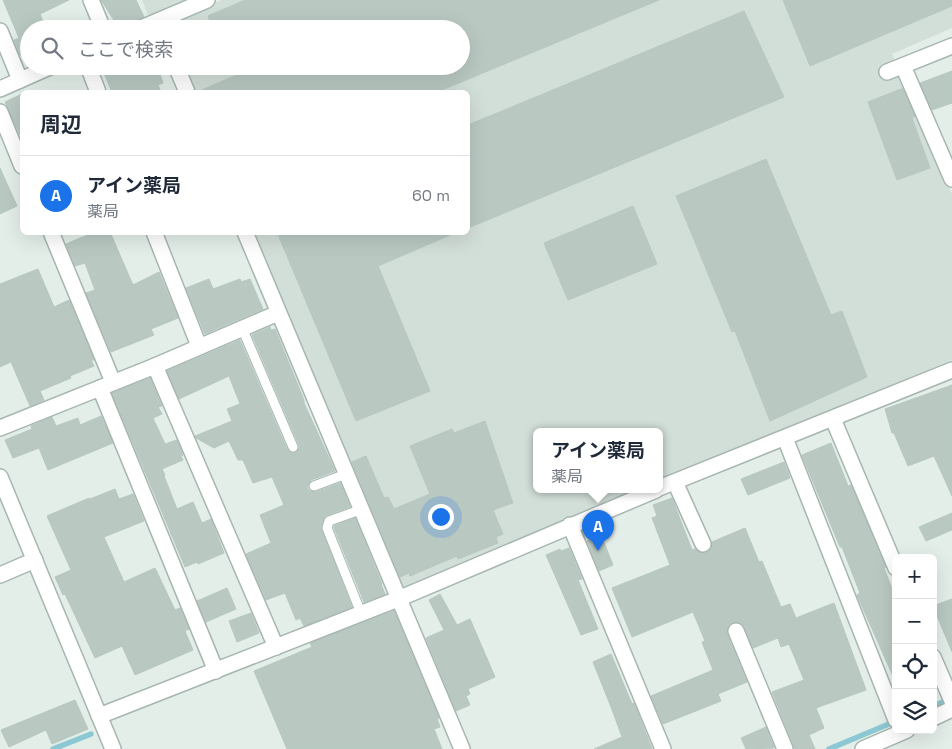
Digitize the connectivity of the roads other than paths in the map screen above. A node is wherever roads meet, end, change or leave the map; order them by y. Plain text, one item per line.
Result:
1 (91, 0) edge
2 (207, 0) edge
3 (99, 20) edge
4 (168, 20) edge
5 (0, 31) edge
6 (952, 46) edge
7 (904, 66) junction
8 (887, 72) dead end
9 (31, 75) edge
10 (91, 75) edge
11 (180, 75) edge
12 (20, 80) junction
13 (0, 88) edge
14 (97, 90) edge
15 (186, 90) edge
16 (0, 112) edge
17 (20, 161) edge
18 (952, 179) edge
19 (51, 235) edge
20 (155, 235) edge
21 (246, 235) edge
22 (278, 313) junction
23 (242, 328) junction
24 (199, 346) junction
25 (154, 366) junction
26 (952, 370) edge
27 (106, 385) junction
28 (833, 419) junction
29 (0, 428) edge
30 (785, 438) junction
31 (293, 447) dead end
32 (346, 474) junction
33 (0, 477) edge
34 (675, 482) junction
35 (314, 486) dead end
36 (663, 486) edge
37 (649, 493) edge
38 (360, 510) junction
39 (570, 525) junction
40 (703, 544) dead end
41 (892, 559) edge
42 (35, 560) junction
43 (0, 575) edge
44 (398, 599) junction
45 (361, 613) junction
46 (736, 631) dead end
47 (276, 647) junction
48 (937, 666) edge
49 (216, 671) junction
50 (952, 701) edge
51 (892, 706) edge
52 (952, 709) edge
53 (99, 716) junction
54 (937, 716) edge
55 (892, 733) edge
56 (113, 749) edge
57 (462, 749) edge
58 (663, 749) edge
59 (785, 749) edge
60 (864, 749) edge

1 - 3 street
2 - 4 street
5 - 12 street
6 - 7 street
7 - 8 street
7 - 18 street
9 - 12 street
10 - 14 street
11 - 15 street
12 - 13 street
16 - 17 street
19 - 27 street
20 - 24 street
21 - 22 street
22 - 23 street
22 - 32 street
23 - 24 street
23 - 31 lane
24 - 25 street
25 - 27 street
25 - 47 street
26 - 28 street
27 - 29 street
27 - 49 street
28 - 30 street
28 - 41 street
30 - 34 street
30 - 51 street
32 - 35 lane
32 - 38 street
33 - 42 street
34 - 36 street
34 - 40 street
37 - 39 street
38 - 44 street
38 - 45 lane
39 - 44 street
39 - 58 street
42 - 43 street
42 - 53 street
44 - 45 street
44 - 57 street
45 - 47 street
46 - 59 street
47 - 49 street
48 - 50 street
49 - 53 street
52 - 54 street
53 - 56 street
55 - 60 street

